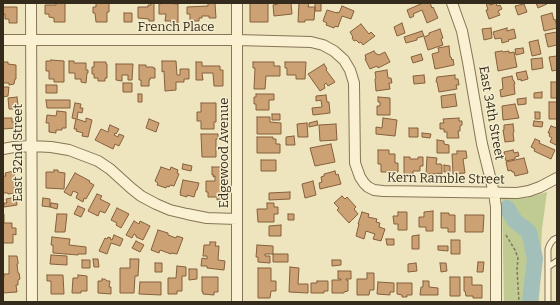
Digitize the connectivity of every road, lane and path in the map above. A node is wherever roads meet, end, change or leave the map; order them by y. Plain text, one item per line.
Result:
1 (31, 3) edge
2 (237, 3) edge
3 (452, 3) edge
4 (3, 40) edge
5 (31, 40) junction
6 (237, 40) junction
7 (344, 60) joint
8 (31, 146) junction
9 (3, 149) edge
10 (557, 178) edge
11 (494, 193) junction
12 (237, 219) junction
13 (496, 225) junction
14 (557, 238) edge
15 (557, 261) edge
16 (548, 267) junction
17 (32, 302) edge
18 (237, 302) edge
19 (496, 302) edge
20 (519, 302) edge
21 (548, 302) edge

1 - 5 street, East 32nd Street
2 - 6 street, Edgewood Avenue
3 - 11 street, East 34th Street
4 - 5 street, French Place
5 - 6 street, French Place
5 - 8 street, East 32nd Street
6 - 7 street, French Place
6 - 12 street, Edgewood Avenue
7 - 11 street, Kern Ramble Street
8 - 9 street
8 - 12 street
8 - 17 street, East 32nd Street
10 - 11 street, Kern Ramble Street
11 - 13 street, East 34th Street
12 - 18 street, Edgewood Avenue
13 - 19 street, East 34th Street
13 - 20 path
14 - 16 lane
15 - 16 lane
16 - 21 lane

